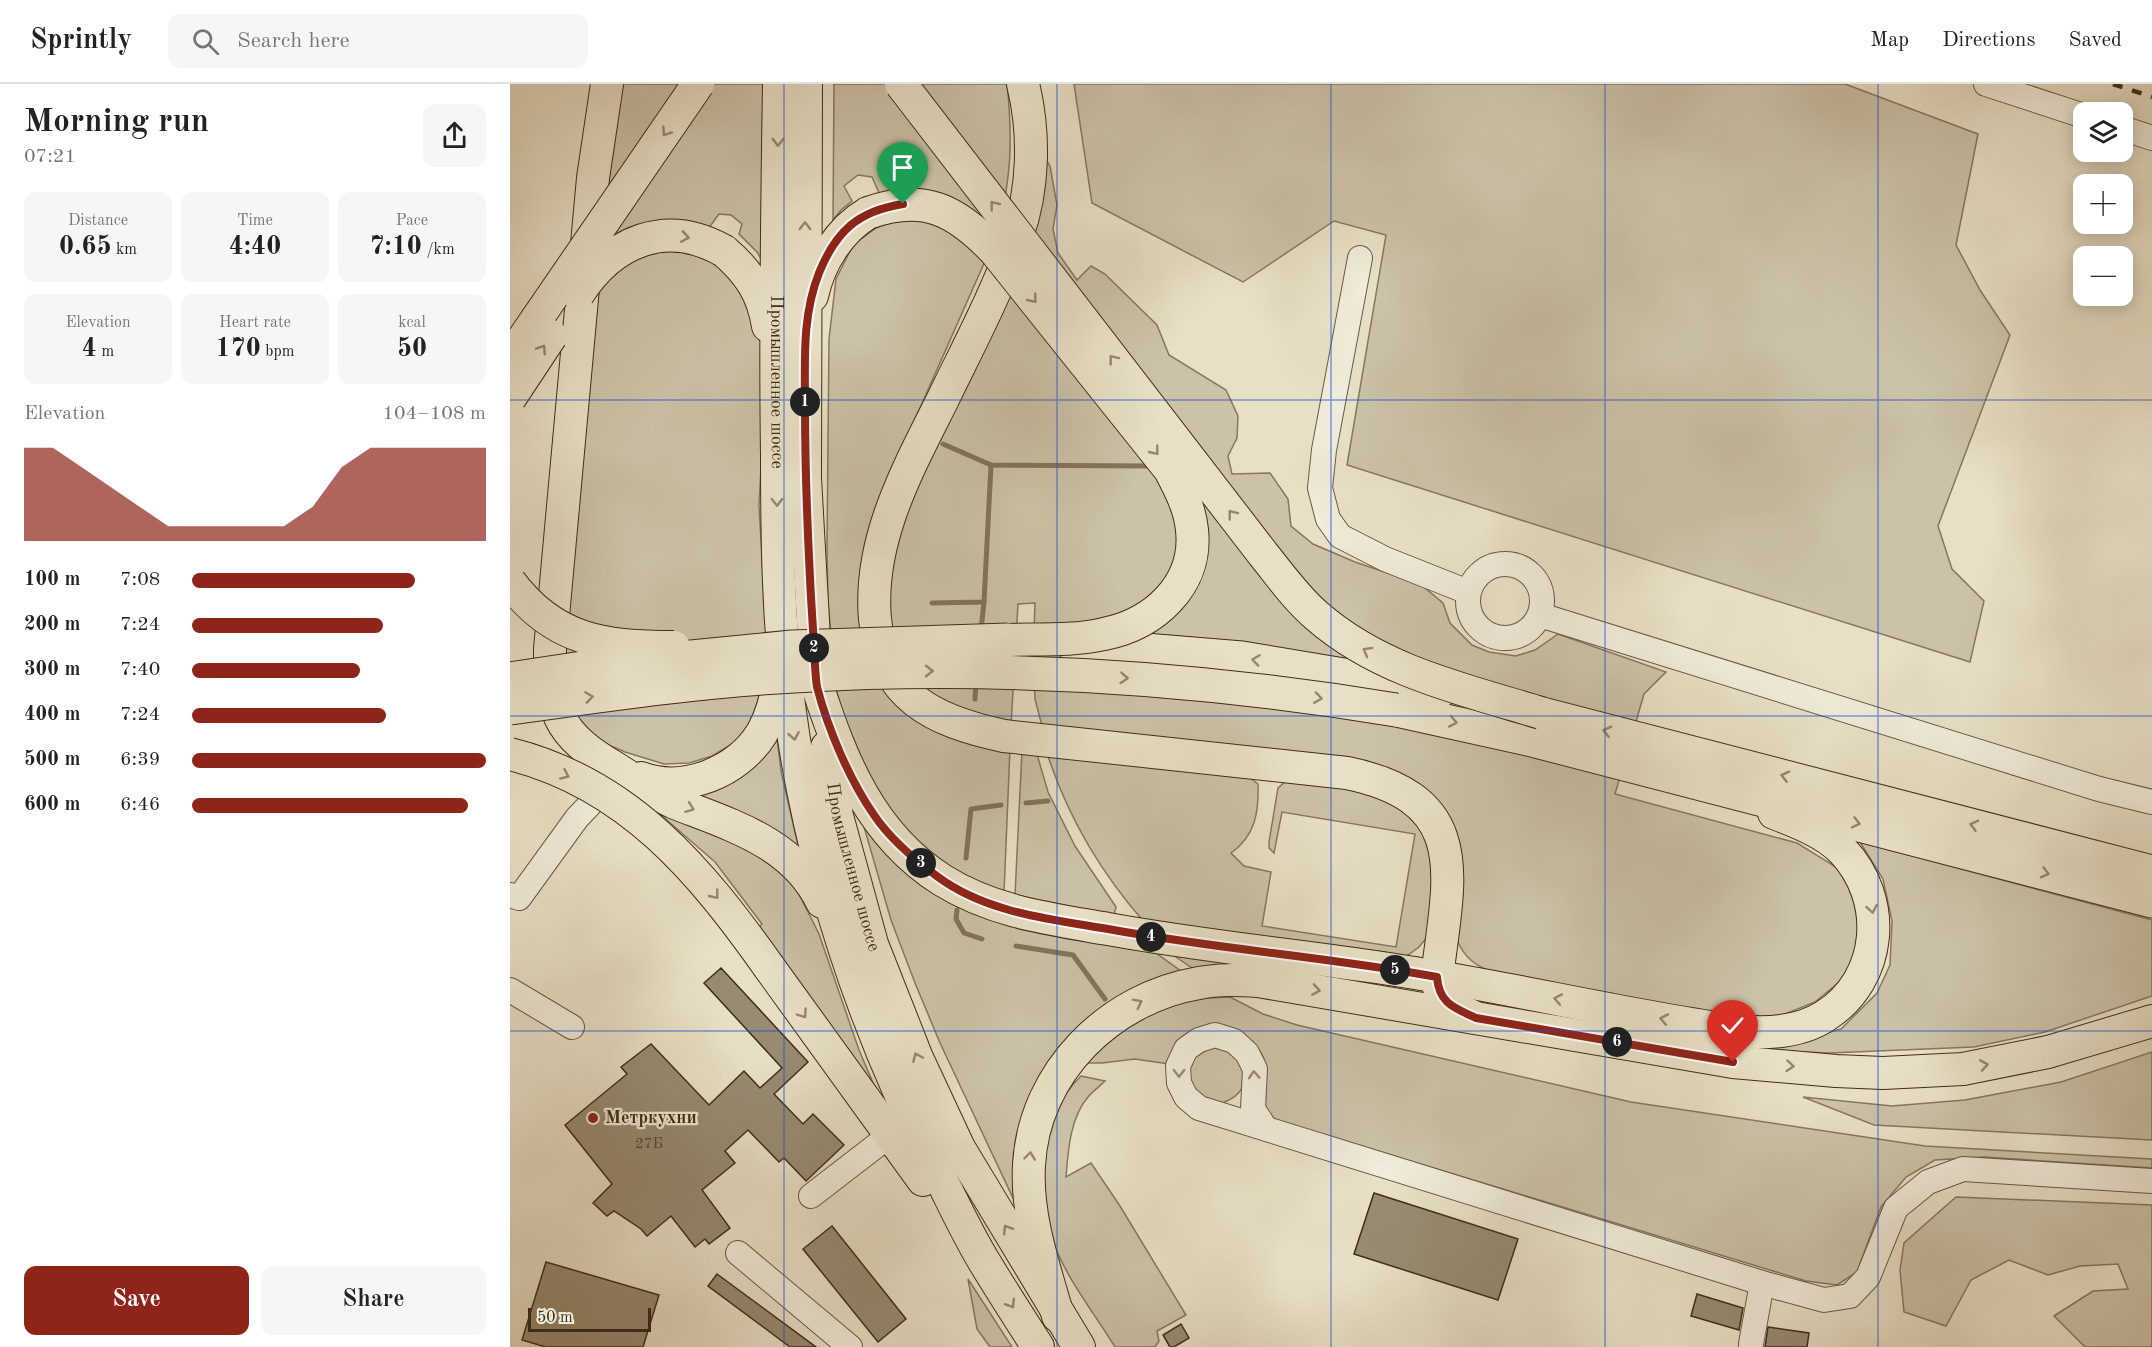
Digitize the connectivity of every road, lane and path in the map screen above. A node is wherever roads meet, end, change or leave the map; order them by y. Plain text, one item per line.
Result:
1 (607, 84) edge
2 (698, 84) edge
3 (778, 84) edge
4 (806, 84) edge
5 (901, 84) edge
6 (1023, 84) edge
7 (1986, 84) edge
8 (2073, 112) edge
9 (2133, 132) edge
10 (2152, 138) edge
11 (1360, 258) dead end
12 (805, 326) junction
13 (510, 358) edge
14 (776, 380) junction
15 (510, 398) edge
16 (510, 582) edge
17 (1468, 592) junction
18 (1540, 615) junction
19 (1008, 640) junction
20 (787, 641) junction
21 (510, 679) edge
22 (817, 685) junction
23 (510, 708) edge
24 (1540, 713) junction
25 (510, 754) edge
26 (1660, 759) junction
27 (620, 771) junction
28 (2152, 802) edge
29 (2152, 872) edge
30 (2152, 901) edge
31 (513, 903) edge
32 (1442, 936) junction
33 (845, 952) junction
34 (1393, 969) junction
35 (1437, 977) junction
36 (1482, 985) junction
37 (510, 990) edge
38 (1390, 1002) junction
39 (1476, 1018) junction
40 (2152, 1021) edge
41 (572, 1028) dead end
42 (1266, 1129) dead end
43 (890, 1135) junction
44 (2152, 1181) edge
45 (811, 1196) dead end
46 (738, 1253) dead end
47 (984, 1262) junction
48 (1762, 1283) junction
49 (1058, 1316) junction
50 (1751, 1344) dead end
51 (850, 1347) edge
52 (1038, 1347) edge
53 (1079, 1347) edge

1 - 27 main road
2 -> 13 main road, bridge
3 -> 14 main road, Промышленное шоссе
12 -> 4 main road, Промышленное шоссе
24 -> 5 main road, bridge
6 - 32 main road
7 - 8 street
9 - 10 street
11 - 17 street
12 -> 19 main road, bridge
12 - 22 main road, Промышленное шоссе
15 -> 14 main road, bridge
14 -> 20 main road, Промышленное шоссе
16 - 20 main road, bridge
17 - 18 street
17 - 18 street
18 - 28 street
19 - 20 highway, bridge
24 -> 19 highway, bridge
20 - 21 highway, bridge
20 - 27 main road
20 -> 33 main road, Промышленное шоссе
22 - 34 main road
49 -> 22 main road, Промышленное шоссе
23 -> 26 highway, bridge
26 -> 24 highway
25 -> 43 main road, bridge
29 -> 26 highway
26 -> 30 highway
26 -> 36 main road
27 - 31 street
27 -> 33 main road
32 - 34 main road
32 - 35 main road
32 - 36 main road
33 - 47 main road, Промышленное шоссе
34 - 35 main road
35 - 36 main road
35 - 38 main road
35 - 39 main road
37 - 41 street
38 - 39 main road
49 -> 38 main road
39 -> 40 main road
42 - 48 street
43 - 45 street
43 - 47 main road
44 - 48 street
46 - 51 street
47 -> 52 main road, Промышленное шоссе
48 - 50 street
49 - 53 main road, Промышленное шоссе

